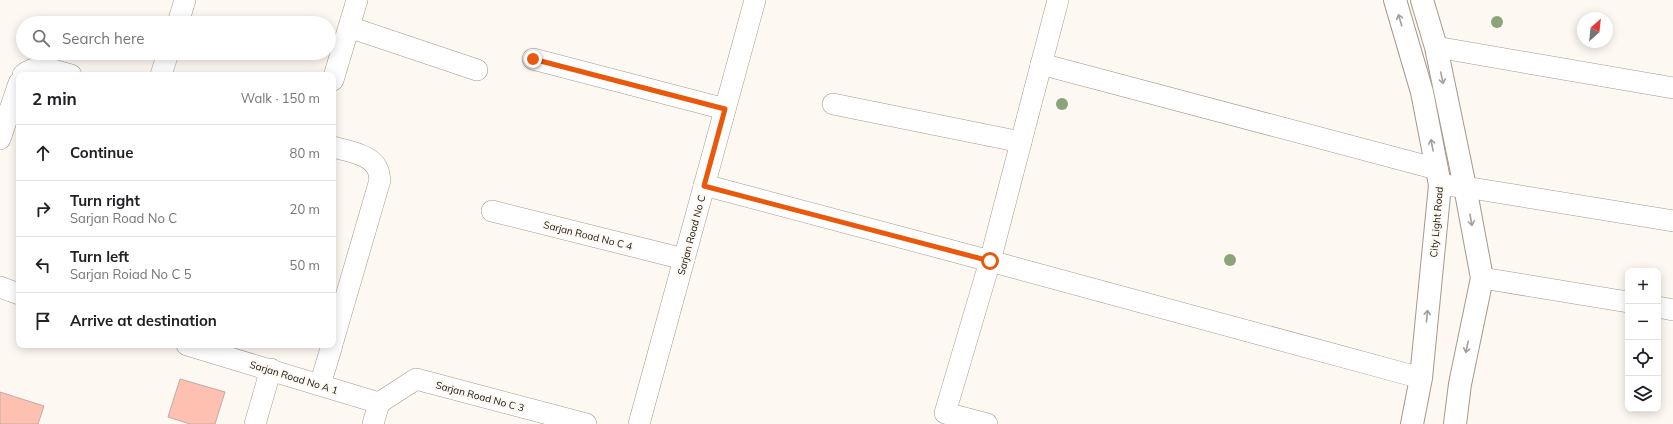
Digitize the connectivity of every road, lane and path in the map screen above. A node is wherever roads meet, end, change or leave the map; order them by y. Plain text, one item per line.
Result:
1 (185, 0) edge
2 (357, 0) edge
3 (755, 0) edge
4 (1058, 0) edge
5 (1395, 0) edge
6 (1422, 0) edge
7 (180, 16) edge
8 (349, 27) junction
9 (1436, 47) junction
10 (533, 59) dead end
11 (166, 60) edge
12 (1041, 64) junction
13 (477, 70) dead end
14 (26, 72) edge
15 (59, 72) edge
16 (162, 72) edge
17 (335, 72) edge
18 (1673, 88) edge
19 (16, 92) edge
20 (833, 104) dead end
21 (725, 109) junction
22 (0, 139) edge
23 (1021, 142) junction
24 (336, 148) edge
25 (1438, 177) junction
26 (704, 186) junction
27 (1465, 187) junction
28 (492, 211) dead end
29 (1673, 221) edge
30 (684, 259) junction
31 (990, 261) junction
32 (1482, 278) junction
33 (0, 287) edge
34 (16, 293) edge
35 (1625, 302) edge
36 (1661, 308) edge
37 (1673, 310) edge
38 (336, 331) edge
39 (203, 348) edge
40 (331, 348) edge
41 (271, 369) junction
42 (1421, 378) junction
43 (320, 385) junction
44 (379, 403) junction
45 (255, 424) edge
46 (374, 424) edge
47 (586, 424) edge
48 (639, 424) edge
49 (987, 424) edge
50 (1412, 424) edge
51 (1455, 424) edge

1 - 7 street
2 - 8 street
3 - 21 street, Sarjan Road No C
4 - 12 street
25 -> 5 main road, City Light Road
6 - 9 main road
8 - 13 street
8 - 17 street
9 - 18 street
9 -> 27 main road
10 - 21 street
11 - 16 street
12 - 23 street
12 - 25 street
14 - 15 street
19 - 22 street
20 - 23 street
21 - 26 street, Sarjan Road No C
23 - 31 street
24 - 38 street
25 - 27 street
42 -> 25 main road, City Light Road
26 - 30 street, Sarjan Road No C
26 - 31 street
27 - 29 street
27 -> 32 main road
28 - 30 street, Sarjan Road No C 4
30 - 48 street, Sarjan Road No C
31 - 42 street
31 - 49 street
32 - 35 street
32 -> 51 main road
33 - 34 street
36 - 37 street
39 - 41 street, Sarjan Road No A 1
40 - 43 street
41 - 43 street, Sarjan Road No A 1
41 - 45 street
42 - 50 main road, City Light Road
43 - 44 street, Sarjan Road No A 1
44 - 46 street
44 - 47 street, Sarjan Road No C 3

